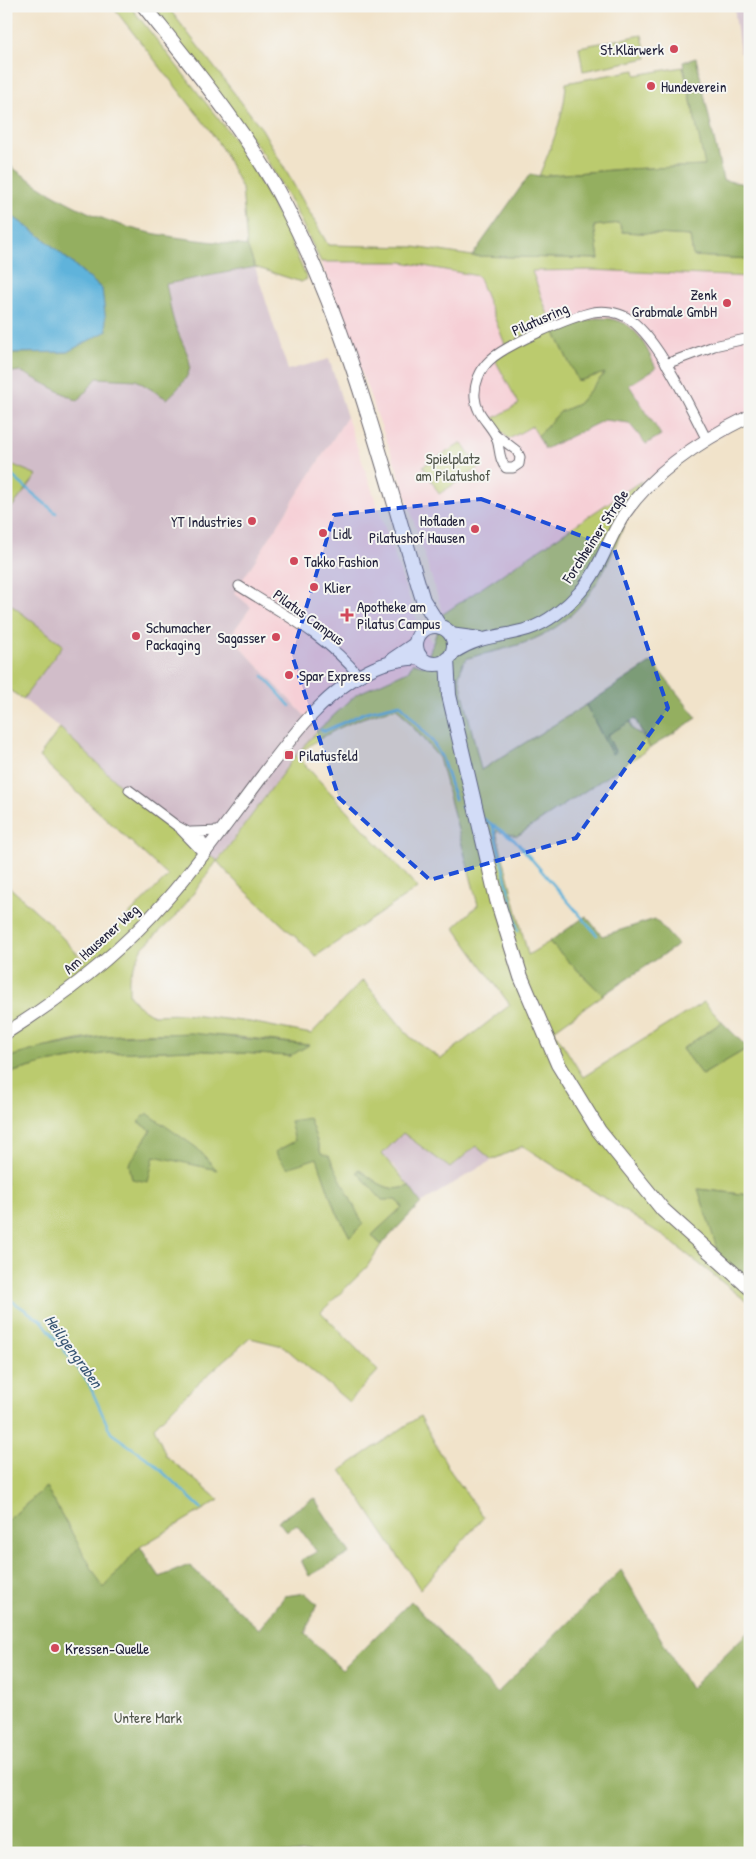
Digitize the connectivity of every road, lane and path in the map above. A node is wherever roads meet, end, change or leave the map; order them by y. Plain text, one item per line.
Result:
1 (144, 6) edge
2 (750, 338) edge
3 (666, 364) junction
4 (750, 416) edge
5 (495, 434) dead end
6 (707, 440) junction
7 (239, 586) dead end
8 (423, 600) junction
9 (445, 630) junction
10 (420, 636) junction
11 (483, 638) junction
12 (450, 656) junction
13 (427, 661) junction
14 (388, 662) junction
15 (359, 676) junction
16 (449, 695) junction
17 (129, 790) dead end
18 (177, 826) junction
19 (221, 830) junction
20 (189, 832) junction
21 (205, 852) junction
22 (6, 1033) edge
23 (750, 1288) edge

1 - 8 main road
2 - 3 street
3 - 5 street, Pilatusring
3 - 6 street, Pilatusring
4 - 6 main road, Forchheimer Straße
6 - 11 main road, Forchheimer Straße
7 - 15 street, Pilatus Campus
8 - 9 main road
8 - 10 main road
9 - 10 main road
9 - 11 main road
9 - 12 main road
10 - 13 main road
10 - 14 main road
11 - 12 main road
12 - 13 main road
12 - 16 main road
13 - 14 main road
13 - 16 main road
14 - 15 main road, Am Hausener Weg
15 - 19 main road, Am Hausener Weg
16 - 23 main road
17 - 18 street
18 - 20 street
18 - 21 street
19 - 20 street
19 - 21 main road, Am Hausener Weg
20 - 21 street
21 - 22 main road, Am Hausener Weg

